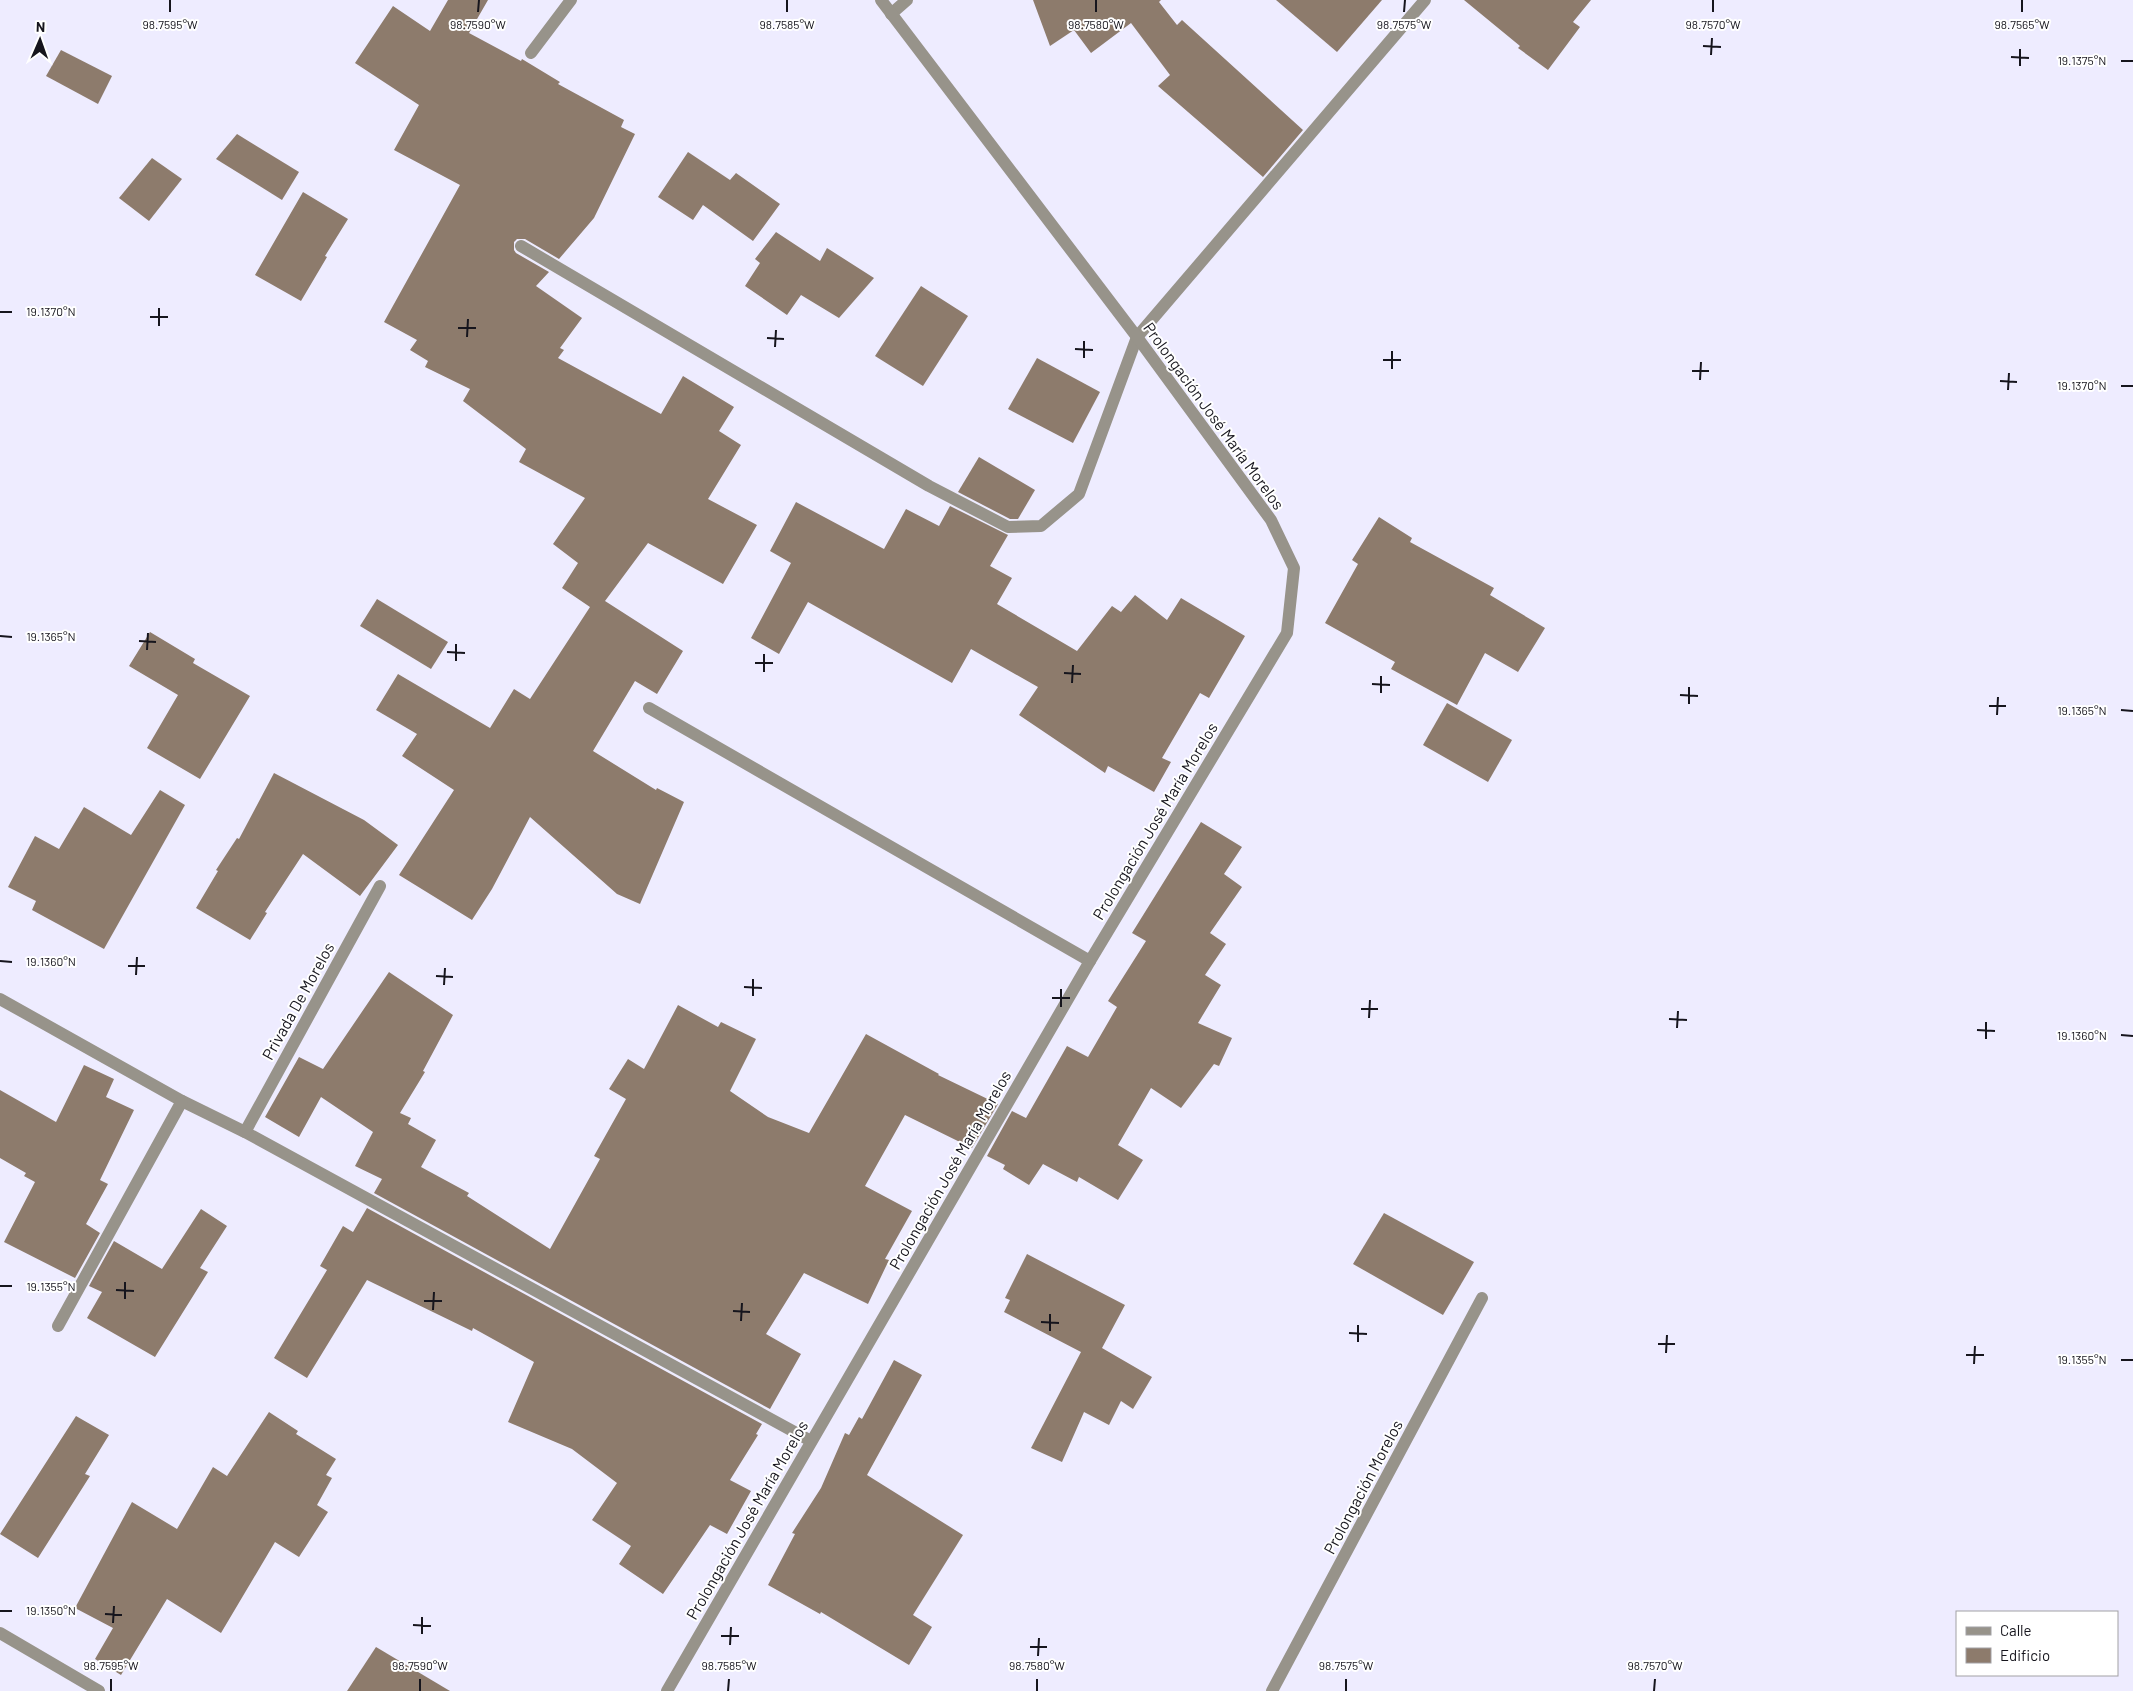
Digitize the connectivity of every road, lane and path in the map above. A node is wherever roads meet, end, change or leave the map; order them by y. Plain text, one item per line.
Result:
1 (571, 0) edge
2 (881, 0) edge
3 (907, 0) edge
4 (1425, 0) edge
5 (891, 14) junction
6 (531, 53) dead end
7 (521, 246) dead end
8 (1137, 337) junction
9 (649, 708) dead end
10 (380, 886) dead end
11 (1090, 962) junction
12 (0, 999) edge
13 (182, 1101) junction
14 (245, 1132) junction
15 (1482, 1298) dead end
16 (58, 1326) dead end
17 (811, 1441) junction
18 (0, 1633) edge
19 (100, 1691) edge
20 (667, 1691) edge
21 (1272, 1691) edge

1 - 6 street
2 - 5 street, Prolongación José María Morelos
3 - 5 street
4 - 8 street
5 - 8 street, Prolongación José María Morelos
7 - 8 street
8 - 11 street, Prolongación José María Morelos
9 - 11 street
10 - 14 street, Privada De Morelos
11 - 17 street, Prolongación José María Morelos
12 - 13 street
13 - 14 street
13 - 16 street
14 - 17 street
15 - 21 street, Prolongación Morelos
17 - 20 street, Prolongación José María Morelos
18 - 19 street

